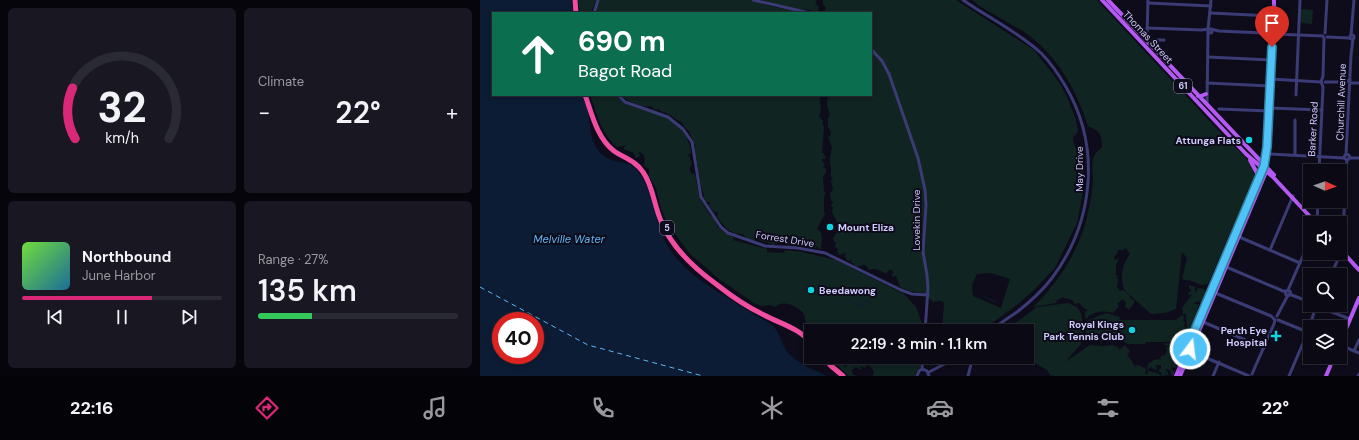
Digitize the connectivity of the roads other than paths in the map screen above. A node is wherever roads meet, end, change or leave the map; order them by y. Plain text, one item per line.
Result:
1 (576, 0) edge
2 (598, 0) edge
3 (753, 0) edge
4 (963, 0) edge
5 (1102, 0) edge
6 (1108, 0) edge
7 (1211, 0) edge
8 (1274, 0) edge
9 (1300, 0) edge
10 (1327, 0) edge
11 (1354, 0) edge
12 (1148, 1) edge
13 (1211, 6) junction
14 (577, 12) edge
15 (594, 12) edge
16 (806, 12) edge
17 (1210, 13) junction
18 (1273, 16) junction
19 (1147, 28) junction
20 (1210, 31) junction
21 (1273, 33) junction
22 (1299, 35) junction
23 (1325, 36) junction
24 (1352, 37) junction
25 (1359, 37) edge
26 (1144, 39) junction
27 (1139, 40) junction
28 (1153, 40) dead end
29 (1164, 40) dead end
30 (1144, 45) junction
31 (872, 50) edge
32 (1208, 57) junction
33 (1271, 60) junction
34 (1270, 79) junction
35 (1297, 80) junction
36 (1207, 83) junction
37 (1323, 83) junction
38 (1350, 83) junction
39 (1359, 83) edge
40 (1270, 86) junction
41 (1206, 93) junction
42 (1296, 95) dead end
43 (587, 96) edge
44 (587, 96) edge
45 (619, 96) edge
46 (1198, 96) junction
47 (1206, 104) junction
48 (1219, 109) dead end
49 (1269, 110) junction
50 (1322, 110) junction
51 (1209, 115) junction
52 (1295, 120) dead end
53 (1246, 154) junction
54 (1267, 155) junction
55 (1295, 155) junction
56 (1320, 156) junction
57 (1347, 157) junction
58 (1257, 158) junction
59 (1359, 158) edge
60 (1319, 164) edge
61 (1265, 169) junction
62 (1273, 177) junction
63 (1264, 178) junction
64 (1253, 195) junction
65 (1293, 197) junction
66 (1311, 216) edge
67 (1344, 216) edge
68 (1237, 237) junction
69 (1270, 250) junction
70 (1347, 253) edge
71 (1347, 255) edge
72 (1303, 256) edge
73 (1300, 263) junction
74 (1224, 266) junction
75 (1359, 266) edge
76 (1359, 270) edge
77 (1214, 292) junction
78 (1288, 292) junction
79 (928, 295) junction
80 (1359, 298) edge
81 (1303, 299) edge
82 (1331, 312) edge
83 (1277, 318) junction
84 (1350, 319) junction
85 (1201, 321) junction
86 (926, 324) edge
87 (1000, 324) edge
88 (1347, 326) edge
89 (1303, 329) edge
90 (804, 331) edge
91 (804, 336) edge
92 (1359, 340) edge
93 (1189, 344) junction
94 (1303, 345) edge
95 (1264, 348) junction
96 (1347, 348) edge
97 (1190, 351) junction
98 (1354, 351) junction
99 (1185, 353) junction
100 (1359, 353) edge
101 (1219, 362) junction
102 (827, 364) edge
103 (829, 364) edge
104 (922, 364) edge
105 (946, 364) edge
106 (971, 364) edge
107 (1331, 364) edge
108 (922, 369) junction
109 (929, 374) edge
110 (1251, 375) edge
111 (839, 376) edge
112 (843, 376) edge
113 (917, 376) edge
114 (968, 376) edge
115 (1176, 376) edge
116 (1180, 376) edge
117 (1213, 376) edge
118 (1289, 376) edge
119 (1326, 376) edge

1 - 14 highway
2 - 15 street
3 - 16 street
4 - 87 street, May Drive
5 - 27 main road, Thomas Street / 61
6 - 26 main road, Thomas Street / 61
7 - 13 street
8 - 18 main road
9 - 22 street
10 - 23 street, Barker Road
11 - 24 street, Churchill Avenue
12 - 13 street
12 - 19 street
13 - 17 street
17 - 18 street
17 - 20 street
18 - 21 main road
19 - 20 street
19 - 26 street
20 - 21 street
20 - 32 street
21 - 22 street
21 - 33 main road
22 - 23 street
22 - 35 street
23 - 24 street
23 - 37 street, Barker Road
24 - 25 street
24 - 38 street, Churchill Avenue
26 - 27 street
26 - 30 street
26 - 46 main road, Thomas Street / 61
27 - 30 main road, Thomas Street / 61
28 - 29 street
30 - 51 main road, Thomas Street / 61
31 - 79 street, Lovekin Drive
32 - 33 street
32 - 36 street
33 - 34 main road
34 - 35 street
34 - 40 main road
35 - 37 street
35 - 42 street
36 - 40 street
36 - 41 street
37 - 38 street
37 - 50 street, Barker Road
38 - 39 street
38 - 57 street, Churchill Avenue
40 - 49 main road
41 - 46 main road
41 - 47 street
43 - 90 highway, 5
44 - 91 highway, 5
45 - 79 street, Forrest Drive
46 - 47 main road, Thomas Street / 61
47 - 51 street
47 - 58 main road, Thomas Street / 61
48 - 49 street
49 - 50 street
49 - 54 main road
50 - 56 street, Barker Road
51 - 53 main road, Thomas Street / 61
52 - 55 street
53 - 61 main road, Thomas Street / 61
53 - 64 main road
54 - 55 street
54 - 58 main road
54 - 61 main road
55 - 56 street
56 - 57 street
56 - 60 street, Barker Road
57 - 59 street
57 - 67 street, Churchill Avenue
58 - 61 main road, Thomas Street / 61
61 - 62 main road, Thomas Street / 61
61 - 63 main road
61 - 64 main road
61 - 65 main road, Thomas Street / 61
62 - 63 main road
62 - 65 main road, Thomas Street / 61
63 - 68 main road
64 - 68 main road
65 - 66 main road, Thomas Street / 61
65 - 69 street
68 - 69 street
68 - 74 main road
69 - 73 street
70 - 75 main road
71 - 76 main road
72 - 73 street
73 - 78 street
74 - 77 main road
74 - 78 street
77 - 83 street
77 - 85 main road
78 - 81 street
78 - 83 street
79 - 86 street, Lovekin Drive
80 - 84 main road
82 - 84 street
83 - 89 street
83 - 95 street
84 - 88 main road
85 - 93 main road
85 - 95 street
85 - 97 main road
92 - 98 street
93 - 97 street
93 - 99 main road
94 - 118 street
95 - 110 street
96 - 98 street
97 - 99 street
97 - 101 street
97 - 116 main road
98 - 100 street
99 - 115 main road
101 - 110 street
101 - 117 street
102 - 111 highway
103 - 112 highway
104 - 108 street
105 - 109 street
106 - 114 street
107 - 119 main road
108 - 109 street
108 - 113 street

